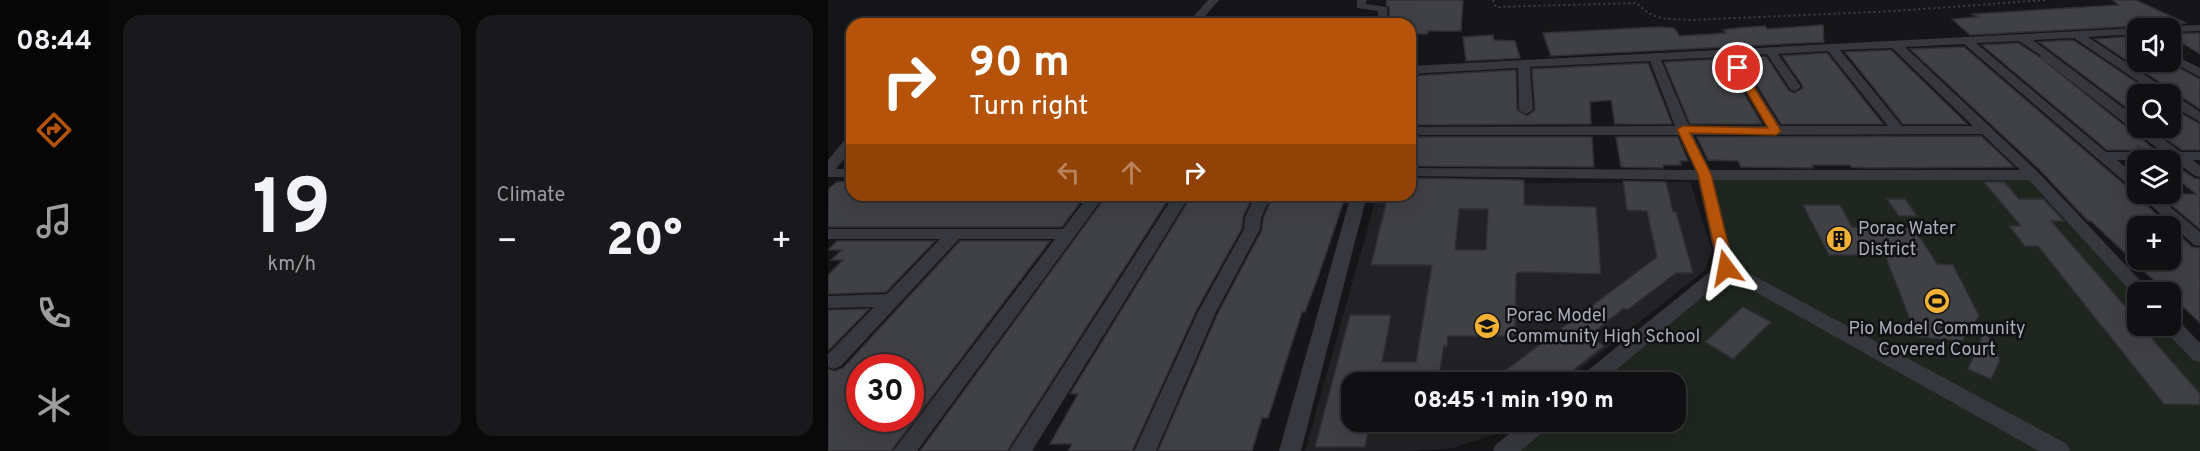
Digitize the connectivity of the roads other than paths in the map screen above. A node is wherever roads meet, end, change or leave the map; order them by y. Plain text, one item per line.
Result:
1 (1214, 0) edge
2 (1362, 0) edge
3 (1198, 18) edge
4 (1383, 18) edge
5 (2194, 28) edge
6 (2127, 33) edge
7 (2076, 34) junction
8 (2200, 34) edge
9 (2019, 36) junction
10 (1966, 40) junction
11 (1895, 44) junction
12 (1831, 47) junction
13 (1770, 50) junction
14 (1728, 52) junction
15 (1654, 57) junction
16 (2181, 62) edge
17 (1524, 64) junction
18 (1416, 70) edge
19 (2200, 73) edge
20 (2151, 84) edge
21 (1794, 87) dead end
22 (2181, 105) edge
23 (1526, 110) dead end
24 (2127, 118) edge
25 (2200, 118) edge
26 (1683, 129) junction
27 (1985, 130) junction
28 (1416, 131) edge
29 (1776, 131) junction
30 (1899, 131) junction
31 (2154, 138) edge
32 (846, 144) edge
33 (846, 147) edge
34 (828, 150) edge
35 (2170, 150) edge
36 (2104, 156) junction
37 (2127, 156) edge
38 (2181, 156) edge
39 (2200, 156) edge
40 (2181, 158) edge
41 (828, 171) edge
42 (846, 172) edge
43 (1416, 172) edge
44 (2200, 173) edge
45 (1704, 174) junction
46 (2033, 176) junction
47 (2127, 176) edge
48 (1092, 201) edge
49 (1178, 201) edge
50 (1260, 201) edge
51 (1357, 201) edge
52 (2157, 204) edge
53 (828, 234) edge
54 (954, 234) junction
55 (1066, 234) junction
56 (2200, 241) edge
57 (1726, 268) junction
58 (2133, 282) edge
59 (892, 300) junction
60 (828, 302) edge
61 (2181, 335) edge
62 (2200, 355) edge
63 (834, 361) dead end
64 (1600, 372) edge
65 (1528, 432) edge
66 (904, 451) edge
67 (1020, 451) edge
68 (1145, 451) edge
69 (1290, 451) edge
70 (1504, 451) edge
71 (2059, 451) edge

1 - 3 street
2 - 4 street
5 - 8 street
6 - 7 street
7 - 9 street
7 - 20 street
9 - 10 street
9 - 24 street
10 - 11 street
10 - 36 street
11 - 12 street
11 - 27 street
12 - 13 street
12 - 30 street
13 - 14 street
13 - 21 street
14 - 15 street
14 - 29 street
15 - 17 street
15 - 26 street
16 - 19 street
17 - 18 street
17 - 23 street
22 - 25 street
26 - 28 street
26 - 29 street
26 - 45 street
27 - 30 street
27 - 46 street
29 - 30 street
31 - 35 street
32 - 34 street
33 - 41 street
36 - 37 street
36 - 47 street
38 - 39 street
40 - 44 street
41 - 42 street
43 - 45 street
45 - 46 street
45 - 57 street
46 - 58 street
48 - 55 street
49 - 67 street
50 - 68 street
51 - 69 street
52 - 56 street
53 - 54 street
54 - 55 street
54 - 59 street
55 - 66 street
57 - 64 street
57 - 71 street
59 - 60 street
59 - 63 street
61 - 62 street
65 - 70 street

